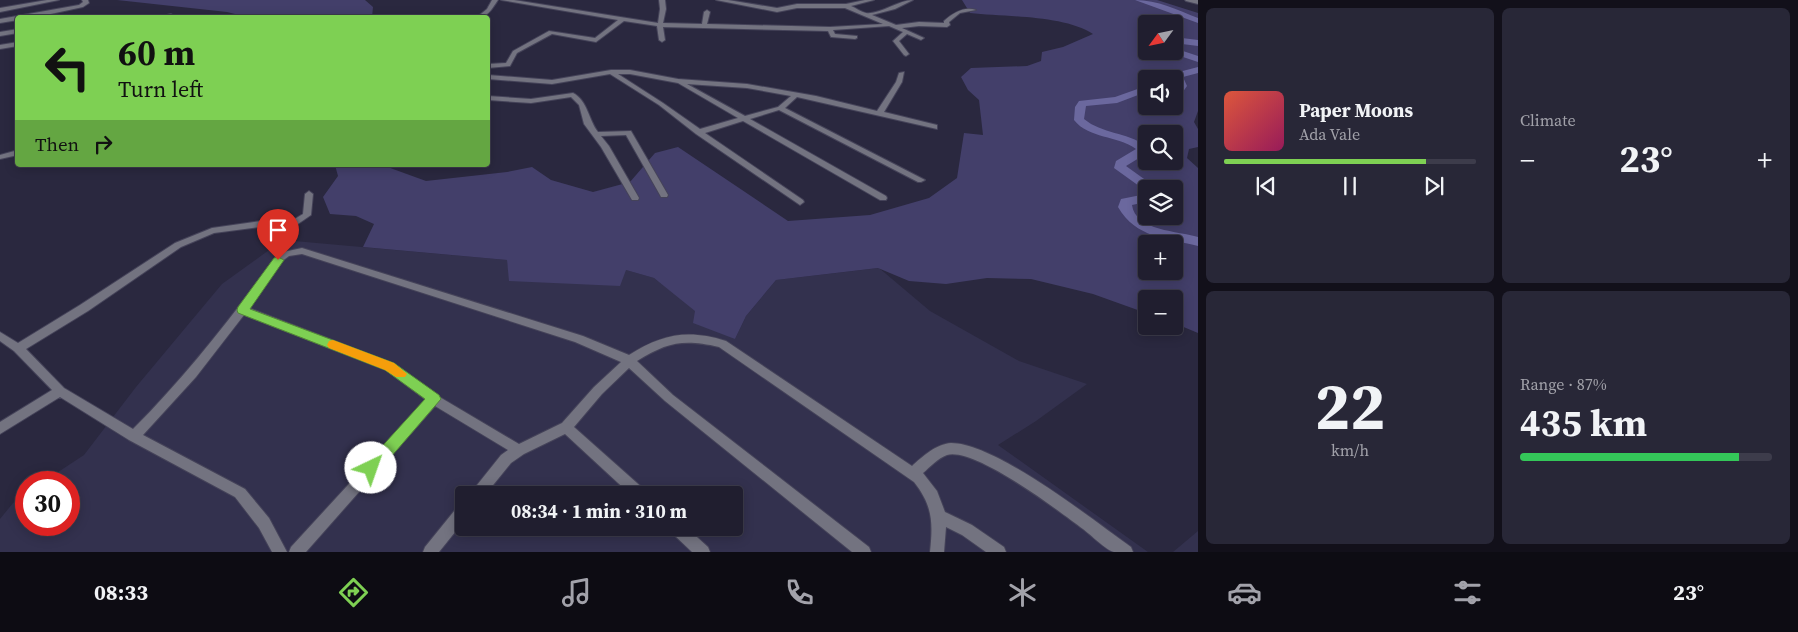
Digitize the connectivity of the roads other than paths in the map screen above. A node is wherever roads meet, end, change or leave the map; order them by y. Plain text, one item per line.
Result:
1 (56, 0) edge
2 (86, 0) edge
3 (495, 0) edge
4 (504, 0) edge
5 (662, 0) edge
6 (718, 0) edge
7 (871, 0) edge
8 (910, 0) edge
9 (1188, 0) edge
10 (526, 1) edge
11 (736, 2) edge
12 (1198, 2) edge
13 (846, 6) junction
14 (0, 10) edge
15 (973, 10) dead end
16 (707, 12) dead end
17 (34, 15) edge
18 (482, 15) edge
19 (867, 15) junction
20 (15, 19) edge
21 (624, 19) junction
22 (0, 21) edge
23 (660, 24) junction
24 (888, 25) junction
25 (704, 26) junction
26 (895, 27) junction
27 (830, 29) junction
28 (15, 31) edge
29 (905, 33) junction
30 (0, 34) edge
31 (855, 37) dead end
32 (921, 38) dead end
33 (662, 40) dead end
34 (15, 45) edge
35 (0, 47) edge
36 (906, 54) dead end
37 (490, 66) edge
38 (610, 72) junction
39 (902, 73) dead end
40 (490, 77) edge
41 (678, 81) junction
42 (794, 96) junction
43 (490, 98) edge
44 (780, 108) junction
45 (879, 114) junction
46 (744, 118) junction
47 (934, 127) dead end
48 (700, 132) junction
49 (595, 134) junction
50 (15, 153) edge
51 (0, 157) edge
52 (921, 180) dead end
53 (310, 194) dead end
54 (664, 195) dead end
55 (635, 198) dead end
56 (883, 198) dead end
57 (800, 202) dead end
58 (243, 310) junction
59 (2, 340) edge
60 (18, 348) junction
61 (628, 360) junction
62 (60, 391) junction
63 (434, 399) junction
64 (566, 427) junction
65 (0, 429) edge
66 (134, 436) junction
67 (519, 450) junction
68 (913, 473) junction
69 (484, 486) edge
70 (631, 486) edge
71 (939, 516) junction
72 (455, 521) edge
73 (686, 536) edge
74 (280, 552) edge
75 (296, 552) edge
76 (430, 552) edge
77 (703, 552) edge
78 (864, 552) edge
79 (937, 552) edge
80 (999, 552) edge
81 (1126, 552) edge

1 - 14 street
2 - 17 street
3 - 18 street
4 - 10 street
5 - 23 street
6 - 11 street
7 - 13 street
8 - 19 street
9 - 12 street
10 - 21 street
11 - 13 street
13 - 19 street
15 - 26 street
16 - 25 street
19 - 24 street
20 - 22 street
21 - 23 street
21 - 37 street
23 - 25 street
23 - 33 street
24 - 26 street
24 - 27 street
25 - 27 street
26 - 29 street
27 - 31 street
28 - 30 street
29 - 32 street
29 - 36 street
34 - 35 street
38 - 40 street
38 - 41 street
38 - 48 street
39 - 45 street
41 - 42 street
41 - 46 street
42 - 44 street
42 - 45 street
43 - 49 street
44 - 46 street
44 - 52 street
45 - 47 street
46 - 48 street
46 - 56 street
48 - 57 street
49 - 54 street
49 - 55 street
50 - 51 street
53 - 60 street
58 - 61 street
58 - 63 street
58 - 66 street
59 - 60 street
60 - 62 street
61 - 64 street
61 - 68 street
61 - 78 street
62 - 65 street
62 - 66 street
63 - 67 street
63 - 75 street
64 - 67 street
64 - 70 street
66 - 74 street
67 - 69 street
68 - 71 street
68 - 81 street
71 - 79 street
71 - 80 street
72 - 76 street
73 - 77 street

